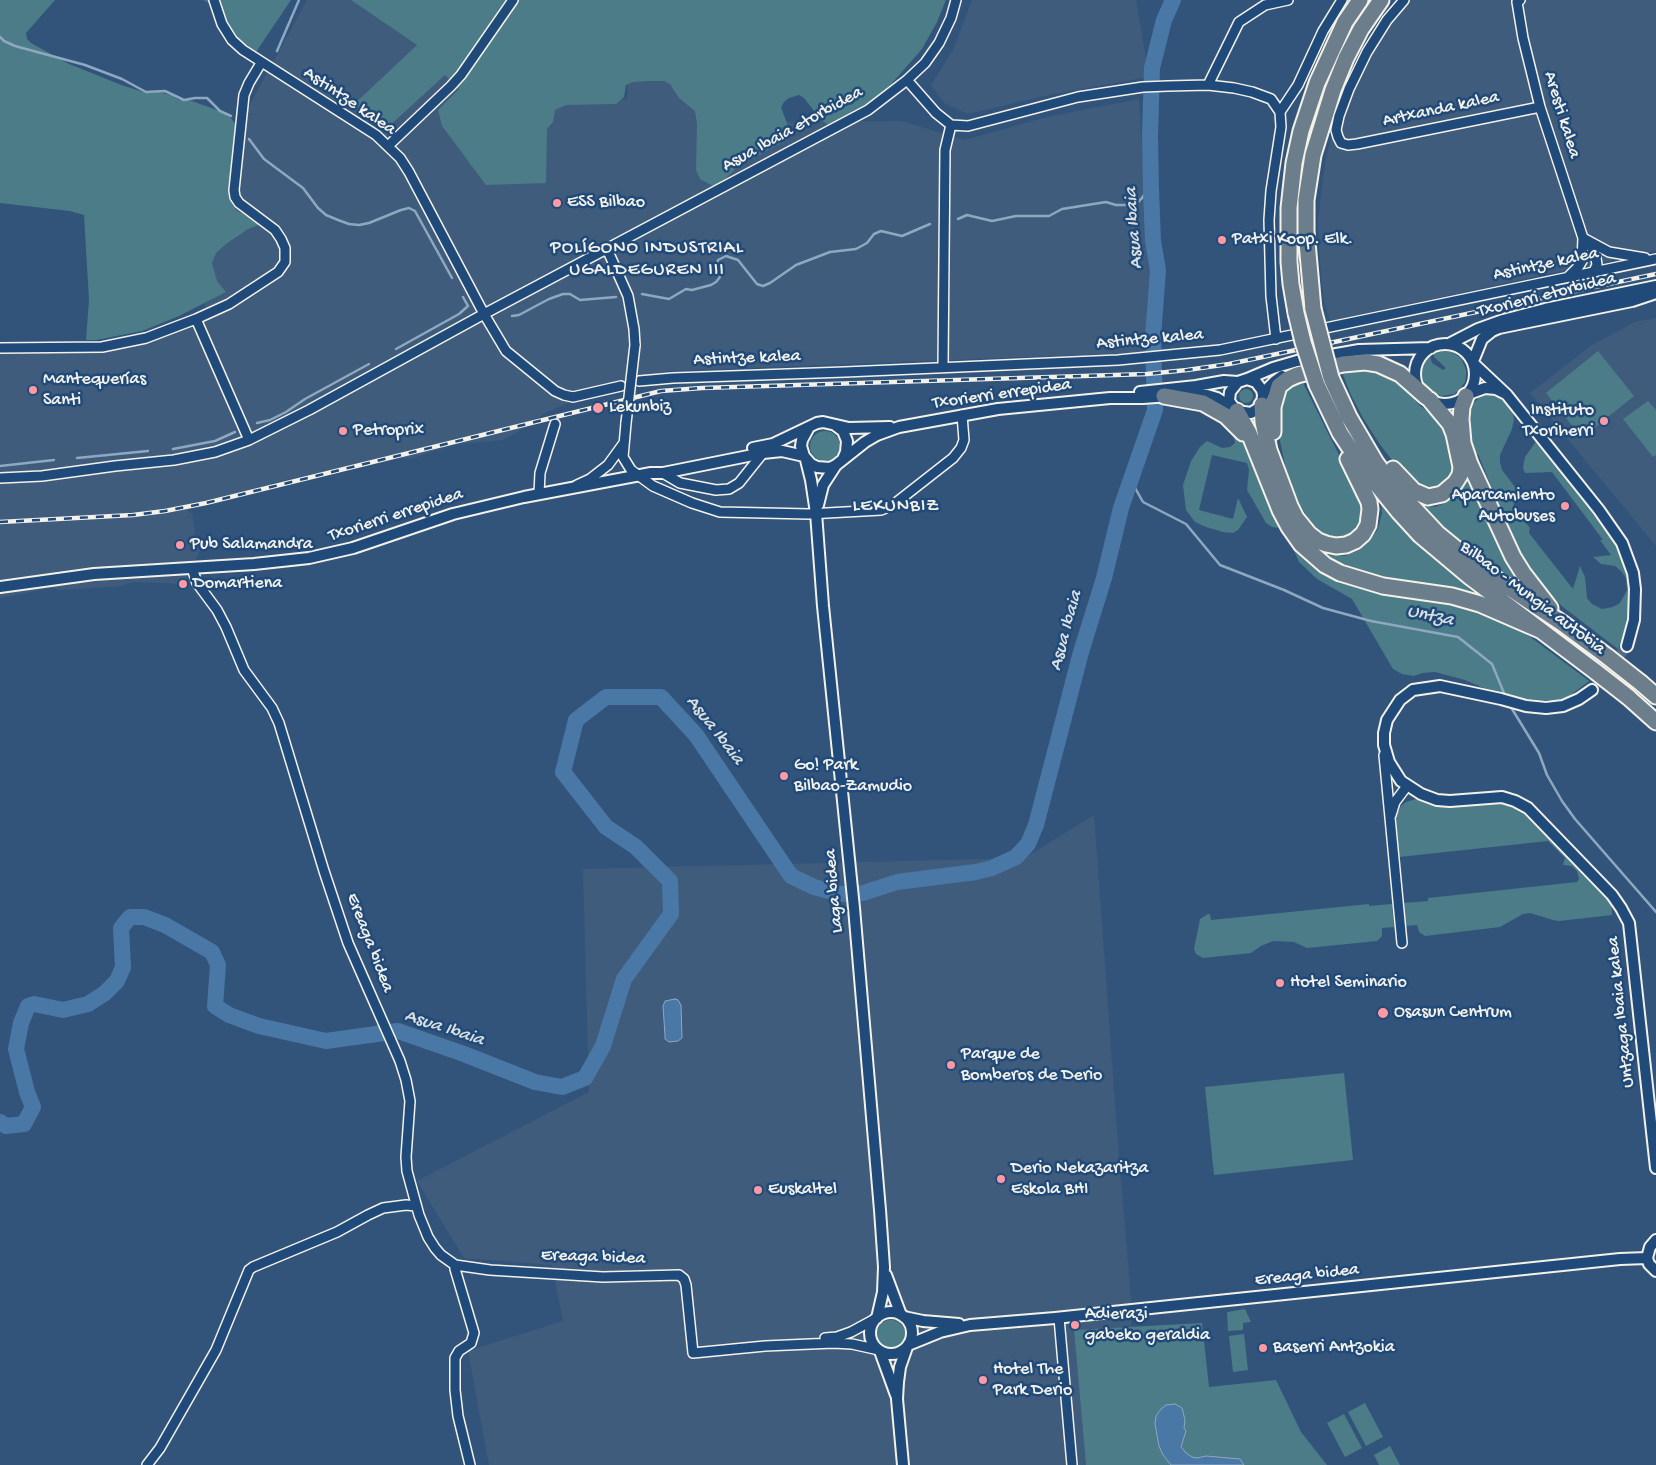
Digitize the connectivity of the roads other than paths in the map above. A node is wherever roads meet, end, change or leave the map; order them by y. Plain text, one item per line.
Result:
1 (214, 0) edge
2 (513, 0) edge
3 (956, 0) edge
4 (1287, 0) edge
5 (1342, 0) edge
6 (1360, 0) edge
7 (1381, 0) edge
8 (1404, 0) edge
9 (1518, 1) edge
10 (261, 63) junction
11 (907, 80) junction
12 (1208, 86) junction
13 (1540, 107) junction
14 (1280, 112) junction
15 (951, 125) junction
16 (388, 146) junction
17 (1583, 238) junction
18 (607, 249) junction
19 (1582, 254) junction
20 (1656, 259) edge
21 (1594, 271) junction
22 (1569, 276) junction
23 (1656, 286) edge
24 (1656, 293) edge
25 (484, 314) junction
26 (196, 319) junction
27 (1276, 339) junction
28 (1449, 344) junction
29 (0, 348) edge
30 (1431, 348) junction
31 (1474, 363) junction
32 (943, 366) junction
33 (1335, 377) junction
34 (1242, 380) junction
35 (639, 382) dead end
36 (621, 386) dead end
37 (1163, 394) junction
38 (1424, 394) junction
39 (1507, 395) junction
40 (1466, 396) junction
41 (1262, 400) junction
42 (1236, 410) junction
43 (962, 415) junction
44 (555, 424) dead end
45 (834, 424) junction
46 (899, 427) junction
47 (808, 429) junction
48 (1340, 433) junction
49 (250, 440) junction
50 (624, 443) junction
51 (1255, 447) junction
52 (763, 453) junction
53 (805, 458) junction
54 (1273, 463) junction
55 (838, 464) junction
56 (651, 473) junction
57 (663, 473) junction
58 (639, 476) junction
59 (0, 478) edge
60 (570, 489) junction
61 (539, 494) junction
62 (816, 513) junction
63 (192, 568) junction
64 (0, 587) edge
65 (1562, 623) junction
66 (1540, 630) junction
67 (1627, 646) tunnel mouth
68 (1592, 690) tunnel mouth
69 (1656, 696) edge
70 (1656, 722) edge
71 (1384, 745) junction
72 (1407, 786) junction
73 (1391, 827) junction
74 (1402, 943) dead end
75 (1656, 1168) edge
76 (416, 1206) junction
77 (1656, 1240) edge
78 (1647, 1258) junction
79 (455, 1265) junction
80 (884, 1267) junction
81 (1656, 1271) edge
82 (902, 1316) junction
83 (1059, 1318) junction
84 (876, 1319) junction
85 (970, 1325) junction
86 (793, 1344) junction
87 (908, 1345) junction
88 (879, 1351) junction
89 (897, 1399) junction
90 (147, 1465) edge
91 (470, 1465) edge
92 (903, 1465) edge
93 (1072, 1465) edge

1 - 10 street, Astintze kalea
2 - 16 street
3 - 11 street, Asua Ibaia etorbidea
4 - 12 street
5 - 14 street
6 - 48 highway, Bilbao - Mungia autobia, bridge
7 - 33 highway, bridge
8 - 13 street, Artxanda kalea
9 - 13 street, Aresti kalea
10 - 16 street, Astintze kalea
10 - 26 street
11 - 15 street
11 - 18 street, Asua Ibaia etorbidea
12 - 14 street
12 - 15 street
13 - 17 street, Aresti kalea
14 - 27 street
15 - 32 street
16 - 25 street, Astintze kalea
17 - 19 street, Aresti kalea
17 - 20 street, Astintze kalea
17 - 21 street, Aresti kalea
18 - 25 street, Asua Ibaia etorbidea
18 - 50 street, bridge
19 - 21 street
19 - 22 street, Aresti kalea
20 - 21 street, Astintze kalea
21 - 22 street, Astintze kalea
22 - 27 street, Astintze kalea
23 - 28 street, Txorierri etorbidea
24 - 31 street, Txorierri etorbidea
25 - 36 street, Astintze kalea
25 - 49 street, Asua Ibaia etorbidea
26 - 29 street
26 - 49 street
27 - 32 street, Astintze kalea
28 - 30 street
28 - 31 street
30 - 34 street, Txorierri errepidea
30 - 38 street
31 - 39 street
31 - 40 street
32 - 35 street, Astintze kalea
33 - 38 highway
33 - 65 highway, Bilbao - Mungia autobia
34 - 37 street, Txorierri errepidea
34 - 41 street
34 - 42 street
37 - 42 street, Txorierri errepidea
37 - 43 street, Txorierri errepidea
37 - 51 highway
38 - 40 street
38 - 41 street
38 - 54 highway
39 - 40 street
39 - 67 street
40 - 65 highway
41 - 42 street
41 - 54 highway
42 - 51 highway
43 - 46 street, Txorierri errepidea
43 - 62 street
44 - 61 street
45 - 46 street, Txorierri errepidea
45 - 47 street, Txorierri errepidea
45 - 55 street
46 - 55 street, Txorierri errepidea
47 - 53 street
47 - 56 street, Txorierri errepidea
48 - 54 highway
48 - 66 highway, Bilbao - Mungia autobia
49 - 59 street, Asua Ibaia etorbidea
50 - 58 street
50 - 60 street
51 - 66 highway
52 - 53 street, Txorierri errepidea
52 - 57 street, Txorierri errepidea
52 - 57 street
53 - 55 street, Txorierri errepidea
53 - 62 street, Laga bidea
55 - 62 street
56 - 57 street, Txorierri errepidea
56 - 58 street, Txorierri errepidea
58 - 60 street, Txorierri errepidea
58 - 62 street
60 - 61 street, Txorierri errepidea
61 - 63 street, Txorierri errepidea
62 - 80 street, Laga bidea
63 - 64 street, Txorierri errepidea
63 - 76 street, Ereaga bidea
65 - 69 highway, Bilbao - Mungia autobia, bridge
66 - 70 highway, Bilbao - Mungia autobia, bridge
68 - 71 street
71 - 72 street
71 - 73 street
72 - 73 street
72 - 75 street, Untzaga Ibaia kalea
73 - 74 street
76 - 79 street, Ereaga bidea
76 - 90 street
77 - 78 street
78 - 81 street
78 - 83 street, Ereaga bidea
79 - 86 street, Ereaga bidea
79 - 91 street
80 - 82 street, Laga bidea
80 - 84 street, Laga bidea
82 - 84 street
82 - 85 street
82 - 87 street
83 - 85 street, Ereaga bidea
83 - 93 street
84 - 86 street, Ereaga bidea
84 - 88 street
85 - 87 street
86 - 88 street, Ereaga bidea
87 - 88 street
87 - 89 street
88 - 89 street
89 - 92 street

